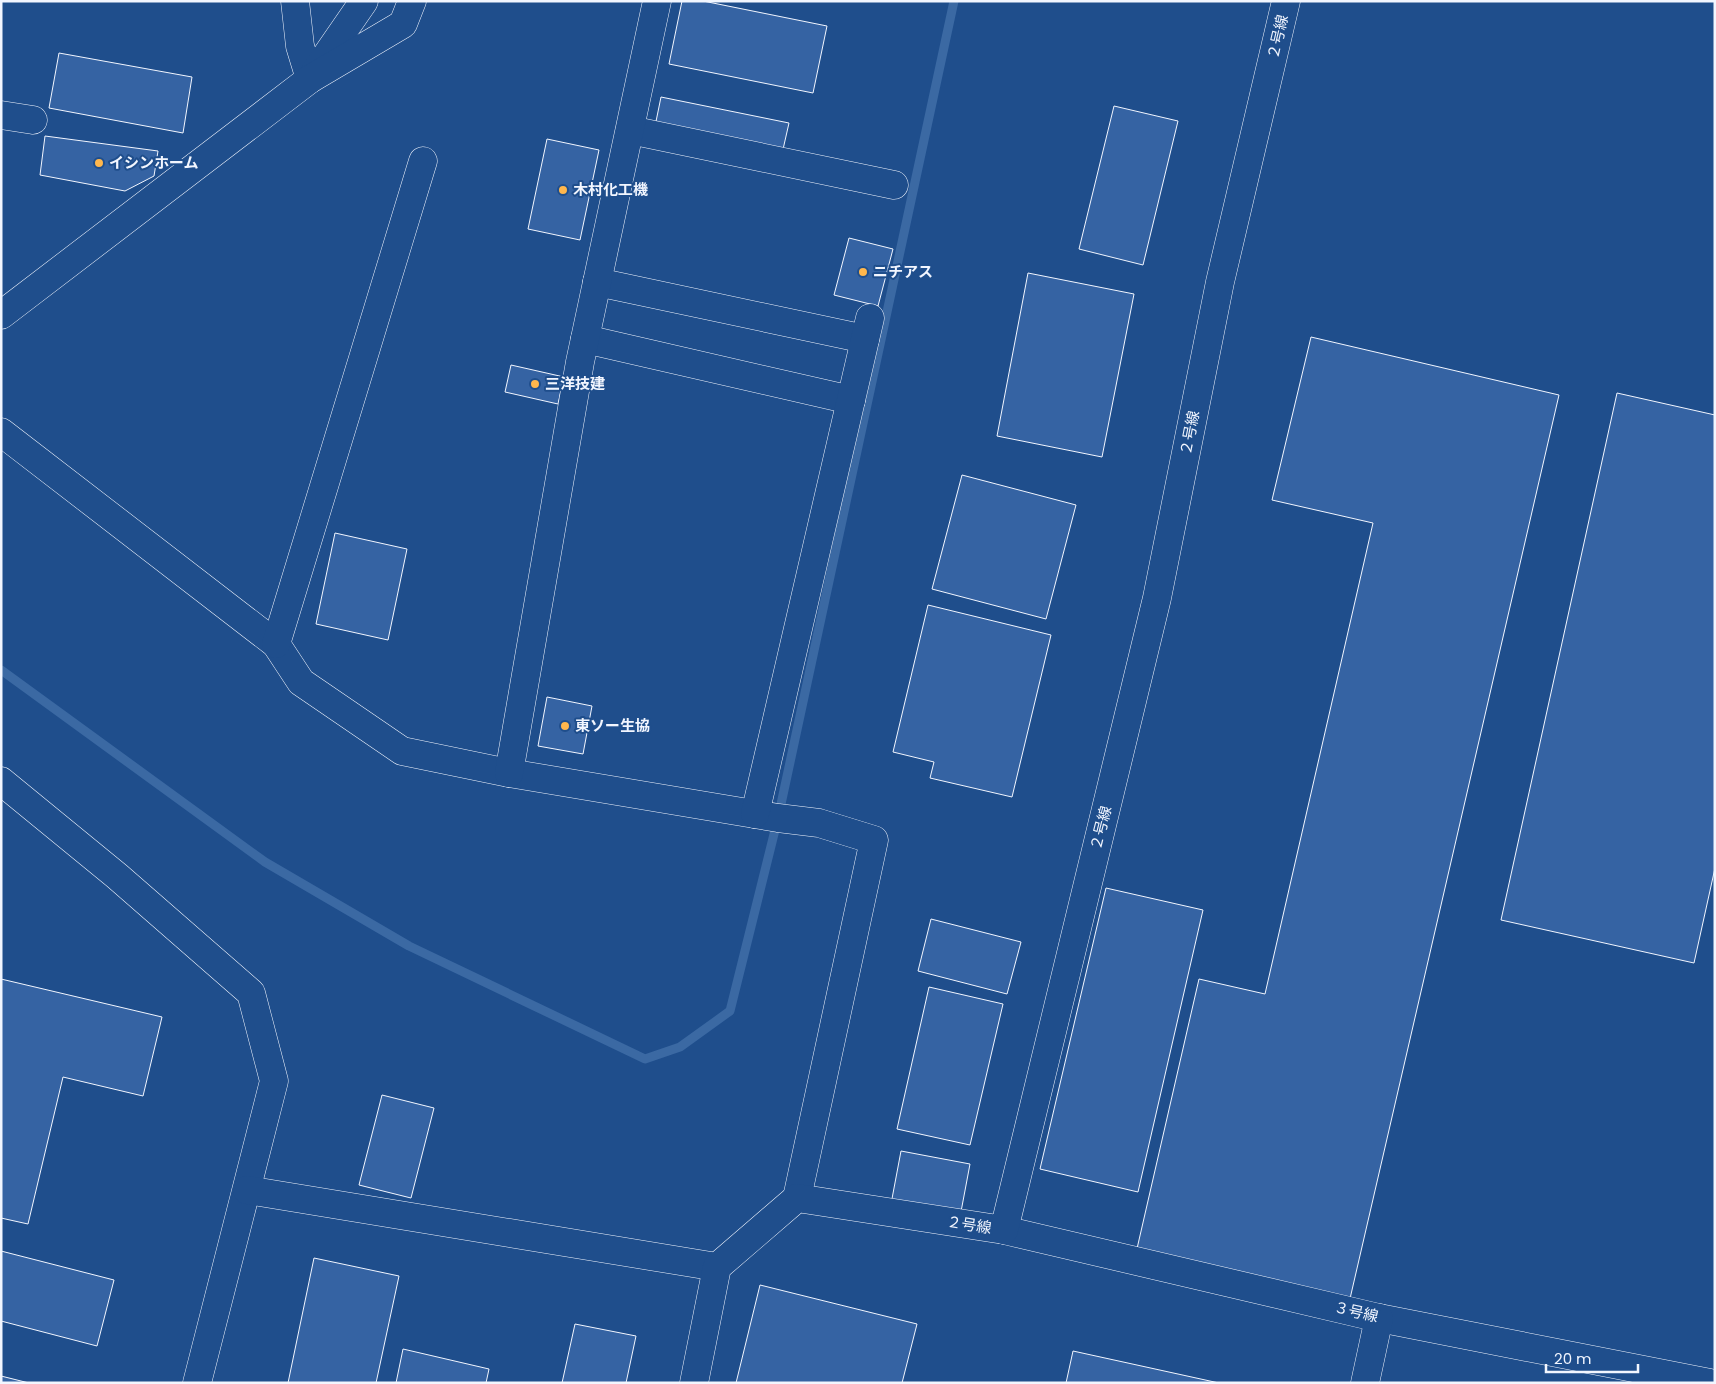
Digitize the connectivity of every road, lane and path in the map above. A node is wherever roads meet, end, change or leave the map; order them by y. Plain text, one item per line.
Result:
1 (294, 1) edge
2 (364, 1) edge
3 (412, 1) edge
4 (657, 1) edge
5 (1286, 1) edge
6 (310, 79) junction
7 (1, 115) edge
8 (33, 120) dead end
9 (630, 130) junction
10 (423, 162) dead end
11 (894, 185) dead end
12 (597, 282) junction
13 (1, 315) edge
14 (585, 339) junction
15 (851, 400) junction
16 (1, 432) edge
17 (276, 644) junction
18 (509, 773) junction
19 (1, 781) edge
20 (755, 814) junction
21 (247, 1190) junction
22 (797, 1198) junction
23 (1004, 1230) junction
24 (717, 1267) junction
25 (1379, 1318) junction
26 (197, 1383) edge
27 (694, 1383) edge
28 (1364, 1383) edge
29 (1710, 1383) edge

1 - 6 street
2 - 6 street
3 - 6 street
4 - 9 street
5 - 23 street, ２号線
6 - 13 street
7 - 8 street
9 - 11 street
9 - 12 street
10 - 17 street
12 - 14 street
12 - 15 street
14 - 15 street
14 - 18 street
15 - 20 street
16 - 17 street
17 - 18 street
18 - 20 street
19 - 21 street
20 - 22 street
21 - 24 street
21 - 26 street
22 - 23 street, ２号線
22 - 24 street
23 - 25 street, ３号線
24 - 27 street
25 - 28 street
25 - 29 street, ３号線

